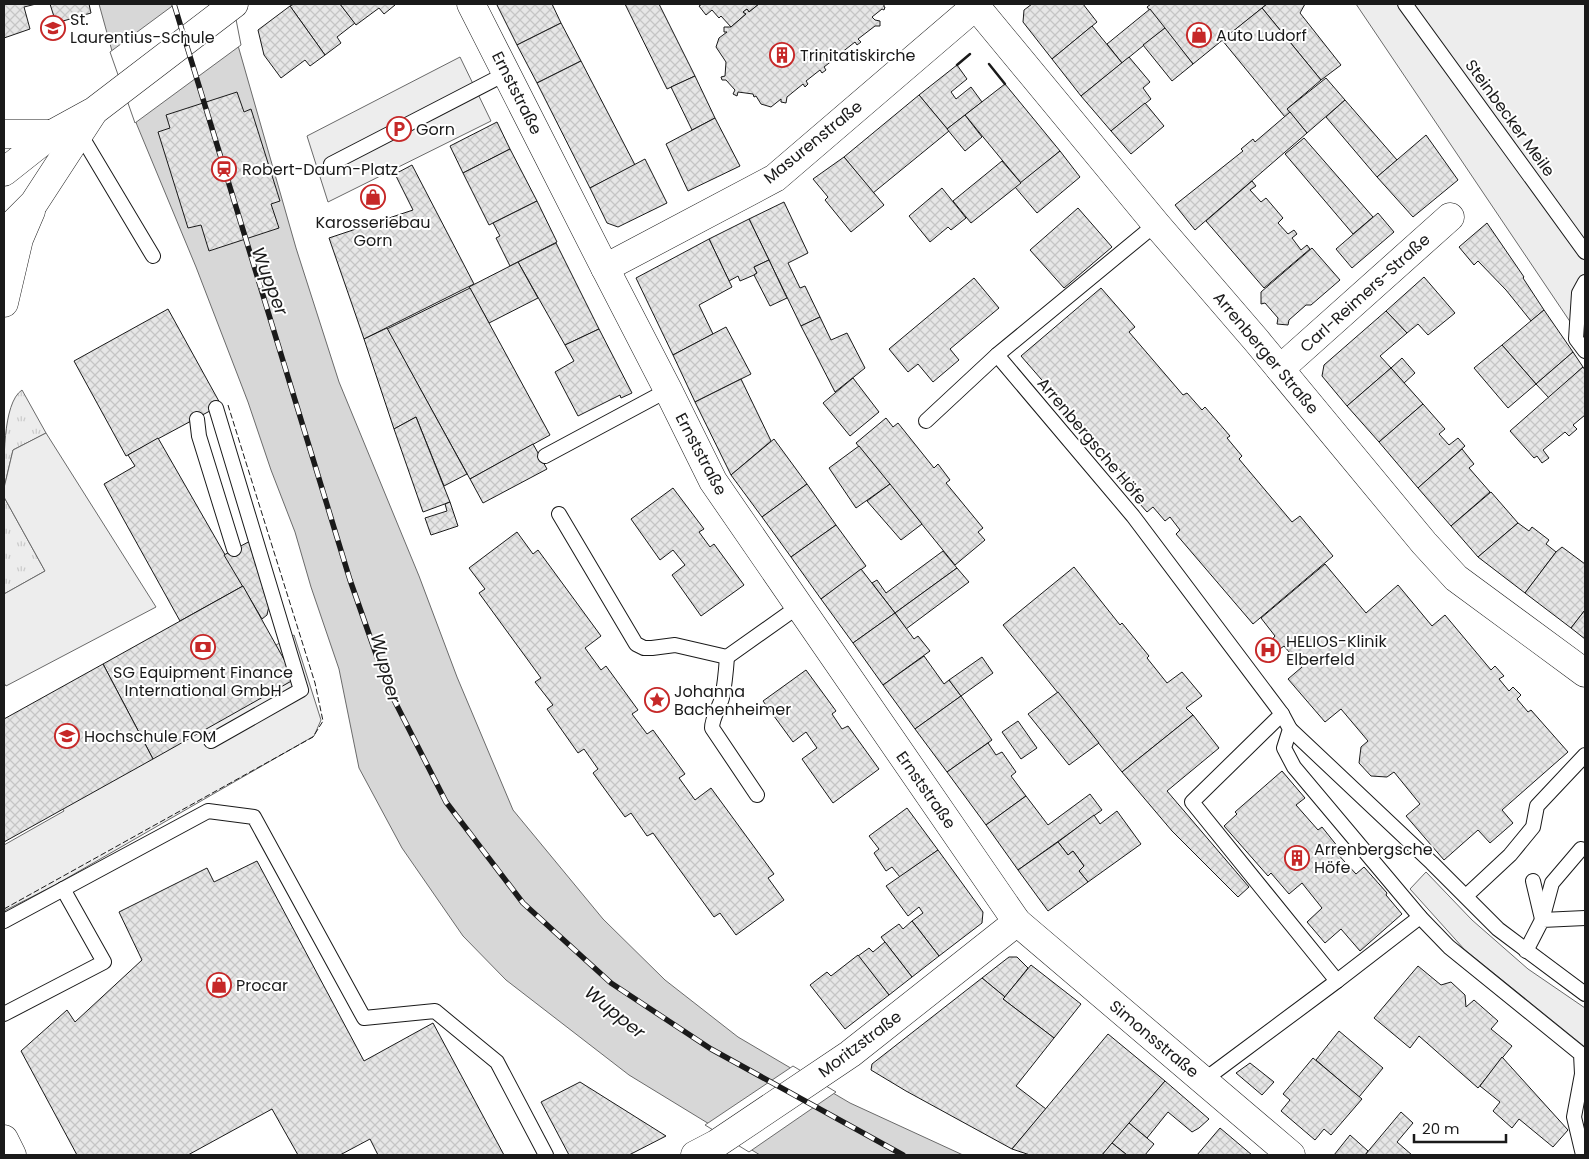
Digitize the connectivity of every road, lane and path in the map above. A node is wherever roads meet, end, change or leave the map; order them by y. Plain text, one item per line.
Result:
1 (234, 4) edge
2 (471, 4) edge
3 (976, 4) edge
4 (1406, 4) edge
5 (507, 73) junction
6 (87, 121) junction
7 (4, 134) edge
8 (52, 134) junction
9 (331, 164) dead end
10 (4, 172) edge
11 (34, 203) junction
12 (1450, 217) dead end
13 (1156, 224) junction
14 (4, 233) edge
15 (1585, 252) edge
16 (153, 256) dead end
17 (604, 268) junction
18 (1585, 282) edge
19 (4, 303) edge
20 (1585, 351) edge
21 (997, 355) junction
22 (1280, 369) junction
23 (668, 390) junction
24 (216, 408) dead end
25 (197, 419) dead end
26 (926, 421) dead end
27 (545, 456) dead end
28 (559, 514) dead end
29 (234, 550) dead end
30 (799, 606) junction
31 (727, 657) junction
32 (1585, 674) edge
33 (1282, 714) junction
34 (1290, 729) junction
35 (211, 741) dead end
36 (1585, 755) edge
37 (757, 795) dead end
38 (1581, 849) dead end
39 (1533, 881) dead end
40 (63, 889) junction
41 (1466, 896) junction
42 (1420, 917) junction
43 (1585, 918) edge
44 (1542, 920) junction
45 (4, 921) edge
46 (1017, 922) junction
47 (1526, 951) junction
48 (1337, 981) junction
49 (1585, 994) edge
50 (4, 1014) edge
51 (1204, 1080) junction
52 (4, 1139) edge
53 (705, 1150) edge
54 (12, 1155) edge
55 (546, 1155) edge
56 (1291, 1155) edge
57 (1583, 1155) edge

1 - 6 street
2 - 5 street, Ernststraße
3 - 13 street, Arrenberger Straße
3 - 17 street, Masurenstraße
4 - 15 lane, Steinbecker Meile
5 - 9 lane
5 - 17 street, Ernststraße
6 - 8 street
6 - 11 street
6 - 16 lane
7 - 8 street
8 - 10 street
11 - 14 street
11 - 19 street
12 - 22 street, Carl-Reimers-Straße
13 - 21 lane
13 - 22 street, Arrenberger Straße
17 - 23 street, Ernststraße
18 - 20 lane
21 - 26 lane
21 - 33 lane, Arrenbergsche Höfe
22 - 32 street, Arrenberger Straße
23 - 27 lane
23 - 30 street, Ernststraße
24 - 35 lane
25 - 29 lane
28 - 31 lane
30 - 31 lane
30 - 46 street, Ernststraße
31 - 37 lane
33 - 34 lane, Arrenbergsche Höfe
33 - 48 lane
34 - 41 lane, Arrenbergsche Höfe
34 - 42 lane
36 - 41 lane
38 - 44 lane
39 - 44 lane
40 - 45 lane
40 - 50 lane
40 - 55 lane
41 - 47 lane, Arrenbergsche Höfe
42 - 48 lane
42 - 57 lane
43 - 44 lane
44 - 47 lane
46 - 51 street, Simonsstraße
46 - 53 street, Moritzstraße
47 - 49 lane, Arrenbergsche Höfe
48 - 51 lane
51 - 56 street, Simonsstraße
52 - 54 street

